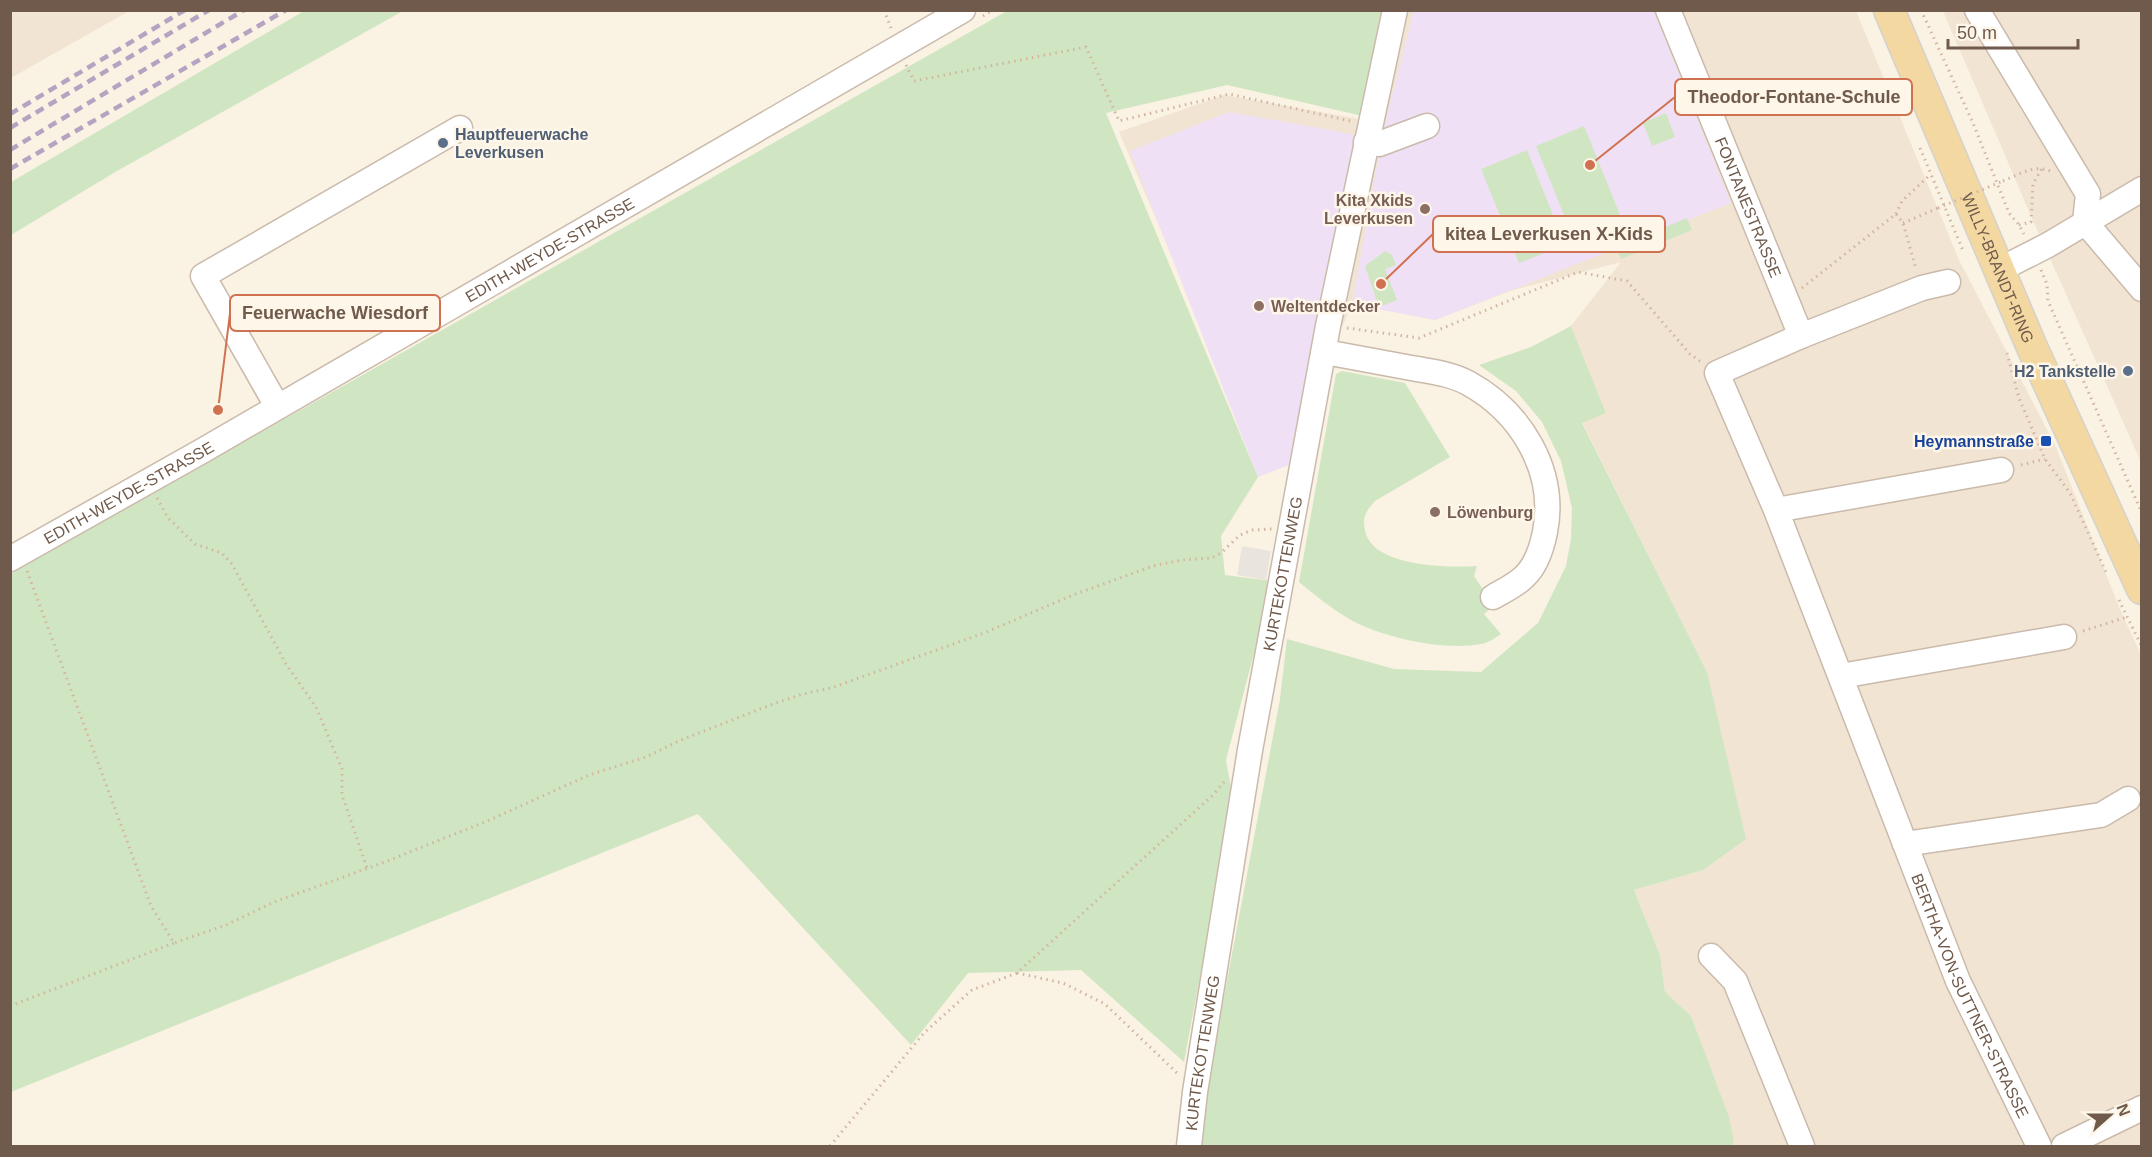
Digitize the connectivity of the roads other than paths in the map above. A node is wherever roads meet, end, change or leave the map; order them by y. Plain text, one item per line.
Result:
1 (963, 10) edge
2 (1395, 10) edge
3 (1668, 10) edge
4 (1889, 10) edge
5 (1977, 10) edge
6 (1427, 126) dead end
7 (460, 128) dead end
8 (1368, 134) junction
9 (2142, 189) edge
10 (2085, 222) junction
11 (1999, 270) junction
12 (1948, 282) dead end
13 (2142, 289) edge
14 (1801, 336) junction
15 (1325, 351) junction
16 (277, 406) junction
17 (2001, 470) road end
18 (1776, 510) junction
19 (17, 560) edge
20 (2142, 590) edge
21 (1493, 597) dead end
22 (2064, 637) road end
23 (1841, 676) junction
24 (2128, 799) dead end
25 (1905, 844) junction
26 (1711, 956) dead end
27 (2142, 1108) edge
28 (1190, 1143) edge
29 (1802, 1146) edge
30 (2039, 1146) edge
31 (2064, 1146) edge

1 - 16 street, EDITH-WEYDE-STRASSE
2 - 8 street, KURTEKOTTENWEG
3 - 14 street, FONTANESTRASSE
4 - 11 main road, WILLY-BRANDT-RING
5 - 10 street
6 - 8 street
7 - 16 street
8 - 15 street, KURTEKOTTENWEG
9 - 10 street
10 - 11 street
10 - 13 street
11 - 20 main road, WILLY-BRANDT-RING
12 - 14 street
14 - 18 street, BERTHA-VON-SUTTNER-STRASSE
15 - 21 street
15 - 28 street, KURTEKOTTENWEG
16 - 19 street, EDITH-WEYDE-STRASSE
17 - 18 street
18 - 23 street, BERTHA-VON-SUTTNER-STRASSE
22 - 23 street
23 - 25 street, BERTHA-VON-SUTTNER-STRASSE
24 - 25 street
25 - 30 street, BERTHA-VON-SUTTNER-STRASSE
26 - 29 street
27 - 31 street

